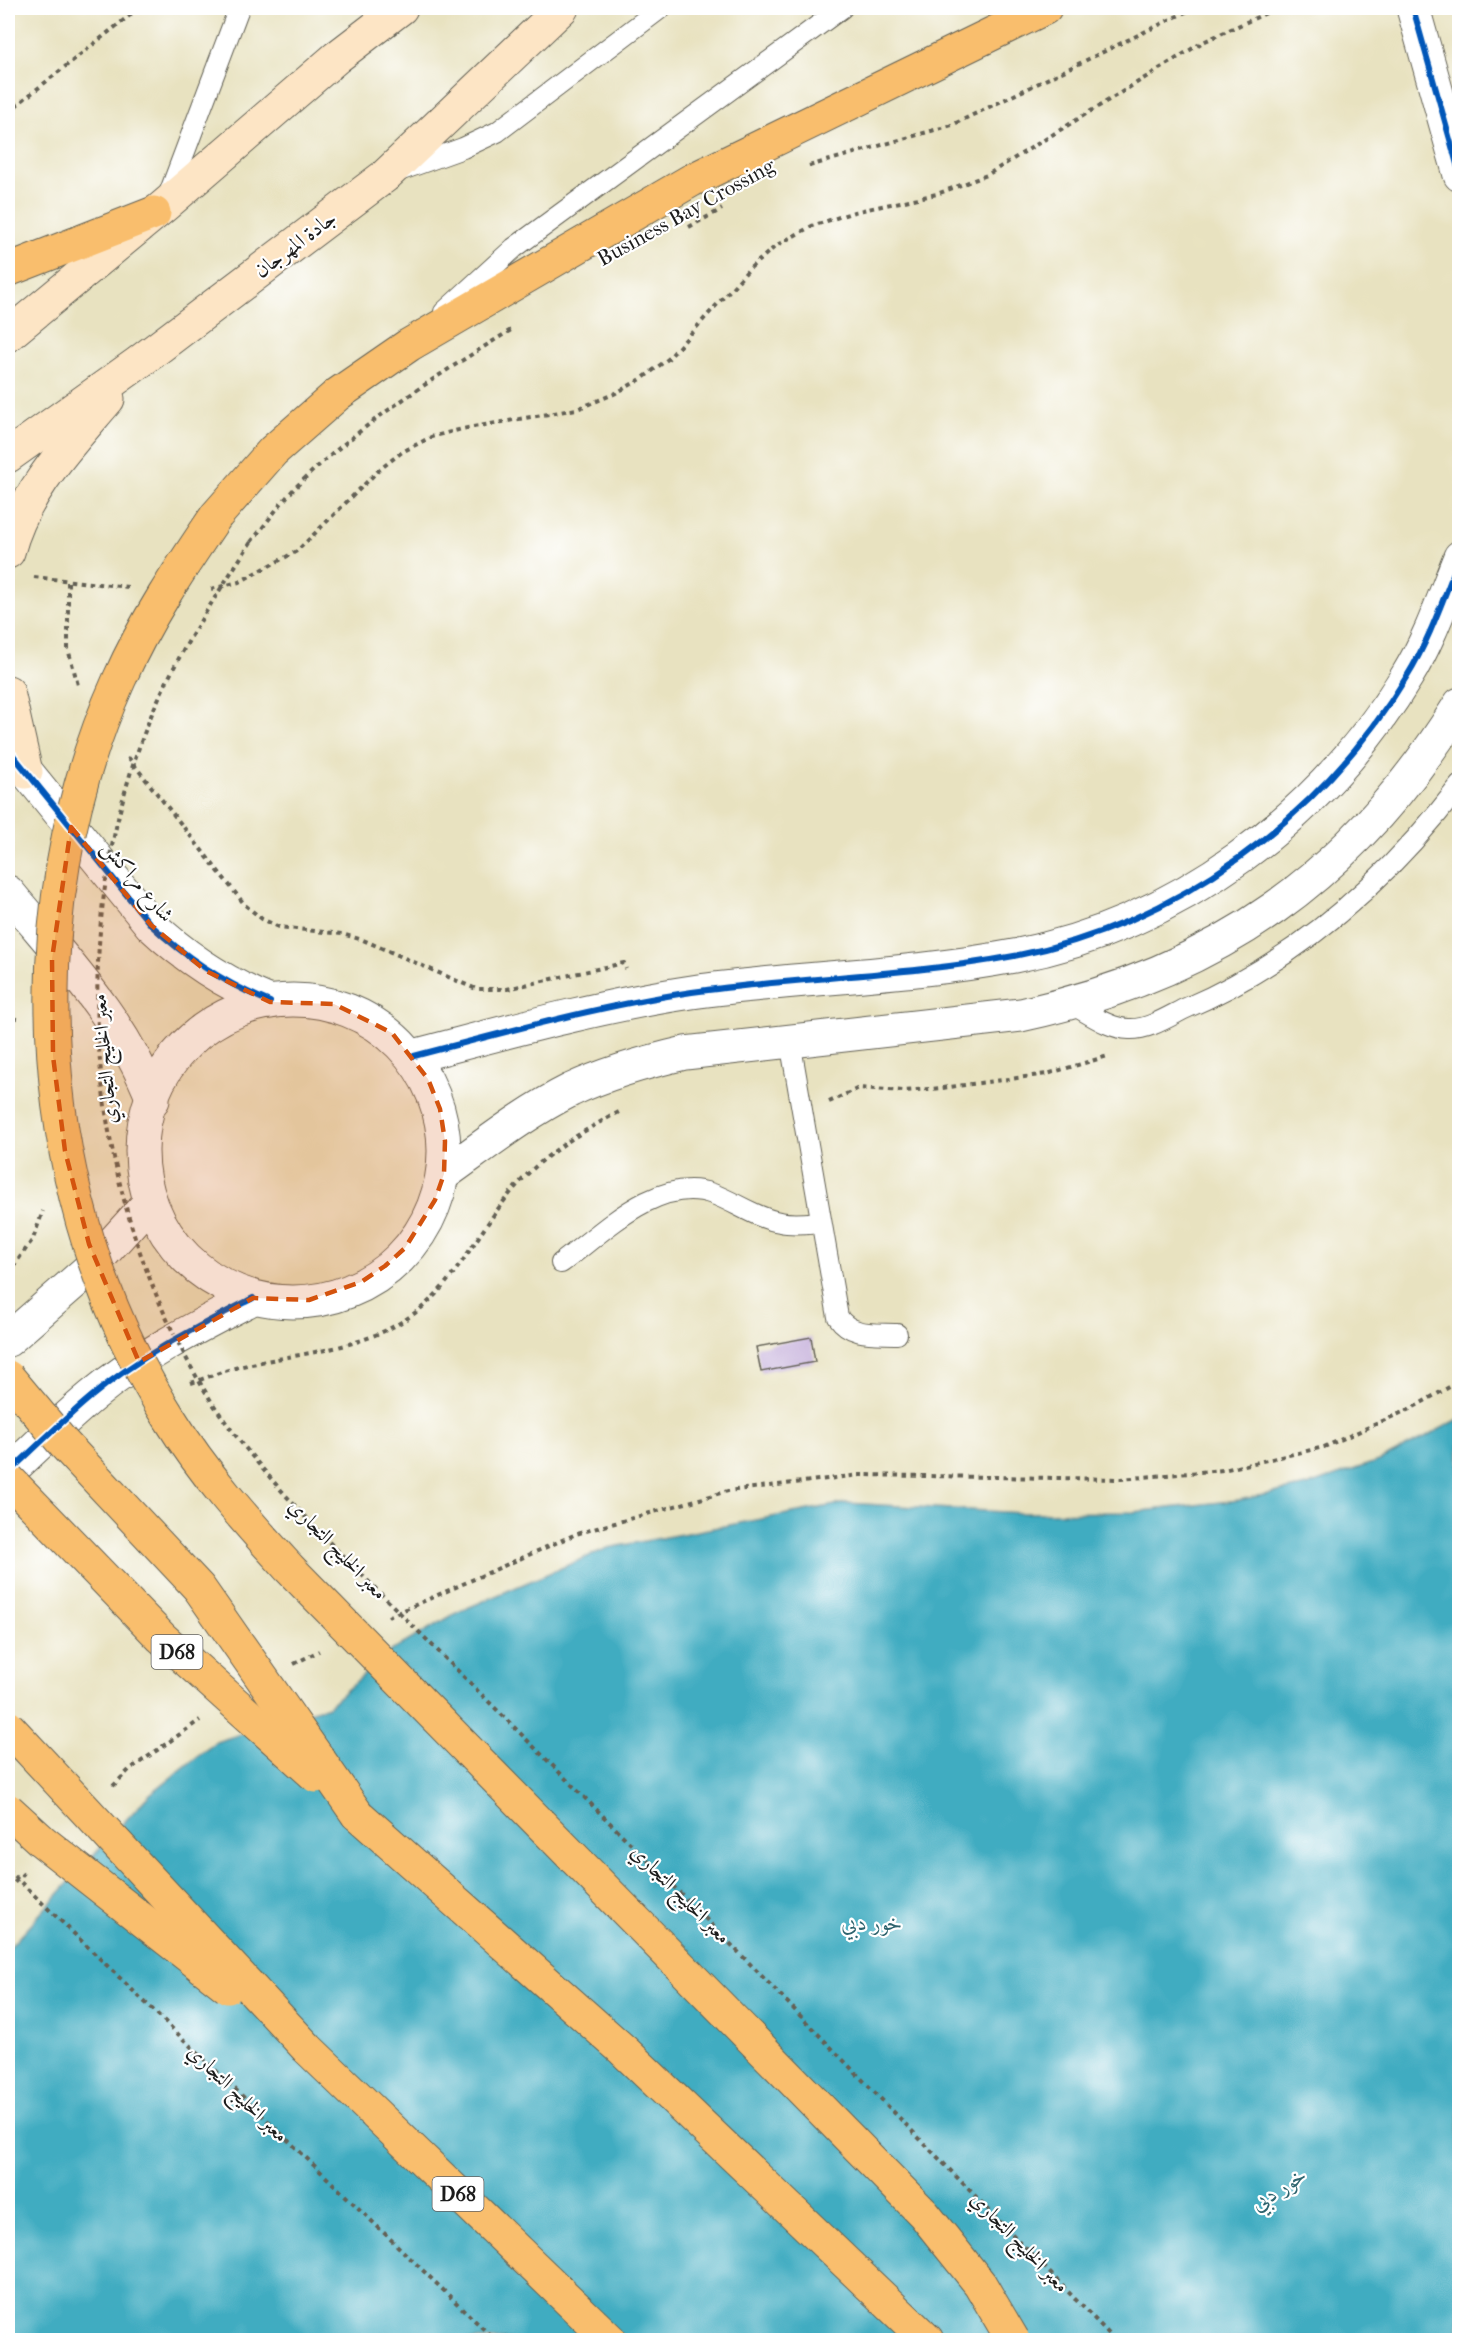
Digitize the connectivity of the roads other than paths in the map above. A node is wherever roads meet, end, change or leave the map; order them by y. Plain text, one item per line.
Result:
1 (239, 8) edge
2 (401, 8) edge
3 (562, 8) edge
4 (661, 8) edge
5 (842, 8) edge
6 (1045, 8) edge
7 (1413, 8) edge
8 (1460, 175) edge
9 (385, 176) junction
10 (159, 210) junction
11 (8, 270) edge
12 (8, 335) edge
13 (409, 345) junction
14 (138, 363) junction
15 (8, 456) edge
16 (1460, 556) edge
17 (18, 564) edge
18 (8, 692) edge
19 (1460, 704) edge
20 (17, 760) edge
21 (1460, 785) edge
22 (8, 892) edge
23 (270, 1002) junction
24 (1071, 1004) junction
25 (790, 1041) junction
26 (414, 1056) junction
27 (153, 1100) junction
28 (444, 1174) junction
29 (148, 1204) junction
30 (821, 1222) junction
31 (561, 1263) dead end
32 (253, 1298) junction
33 (897, 1334) dead end
34 (8, 1340) edge
35 (8, 1377) edge
36 (8, 1473) edge
37 (8, 1479) edge
38 (8, 1727) edge
39 (8, 1810) edge
40 (357, 1814) junction
41 (306, 2048) junction
42 (610, 2340) edge
43 (927, 2340) edge
44 (1013, 2340) edge

1 - 10 lane
2 - 10 main road
3 - 9 main road, جادة المهرجان
4 - 9 lane
5 - 13 lane
6 - 13 main road
7 - 8 street
9 - 14 main road, جادة المهرجان
10 - 11 main road
10 - 12 main road
13 - 44 main road, bridge
14 - 15 main road, جادة المهرجان
14 - 17 main road
16 - 26 street
18 - 20 main road
19 - 24 street
20 - 23 street, شارع مراكش
21 - 24 lane
22 - 27 street
23 - 26 street
23 - 27 street
24 - 25 street
25 - 28 street
25 - 30 lane
26 - 28 street
27 - 29 street
28 - 32 street
29 - 32 street
29 - 34 street
30 - 31 lane
30 - 33 lane
32 - 36 street
35 - 40 main road, bridge
37 - 40 main road, D68, bridge
38 - 41 main road, D68, bridge
39 - 41 main road, bridge
40 - 43 main road, D68
41 - 42 main road, D68

